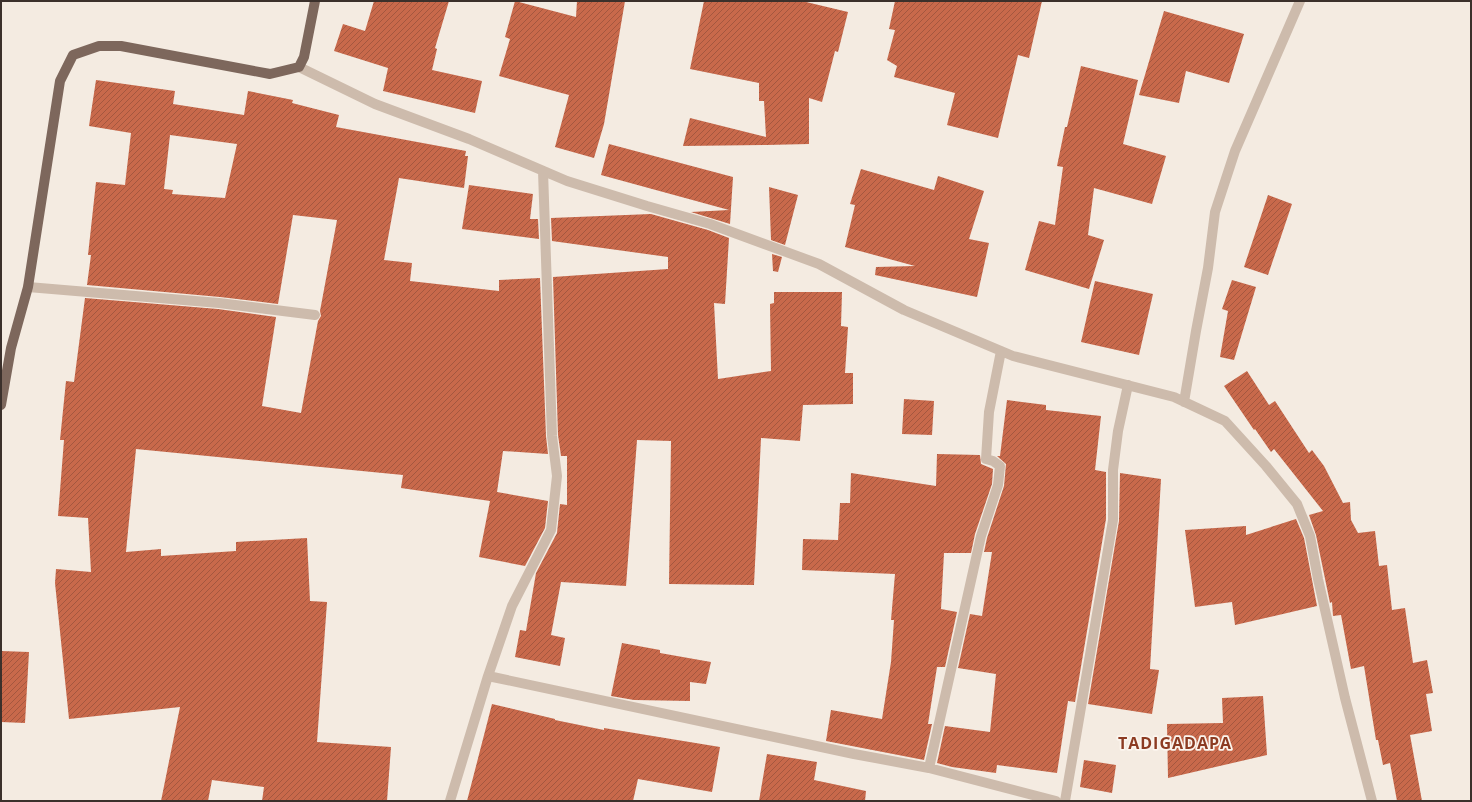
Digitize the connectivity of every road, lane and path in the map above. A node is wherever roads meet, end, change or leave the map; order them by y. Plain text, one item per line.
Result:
1 (315, 1) edge
2 (1300, 1) edge
3 (299, 67) junction
4 (543, 171) junction
5 (28, 287) junction
6 (315, 315) dead end
7 (1001, 351) junction
8 (1128, 385) junction
9 (1184, 402) junction
10 (1, 405) edge
11 (488, 676) junction
12 (929, 768) junction
13 (450, 801) edge
14 (1056, 801) edge
15 (1065, 801) edge
16 (1372, 801) edge

1 - 3 main road
2 - 9 street
3 - 4 street
3 - 5 main road
4 - 7 street
4 - 11 street
5 - 6 street
5 - 10 main road
7 - 8 street
7 - 12 street
8 - 9 street
8 - 15 street
9 - 16 street
11 - 12 street
11 - 13 street
12 - 14 street

